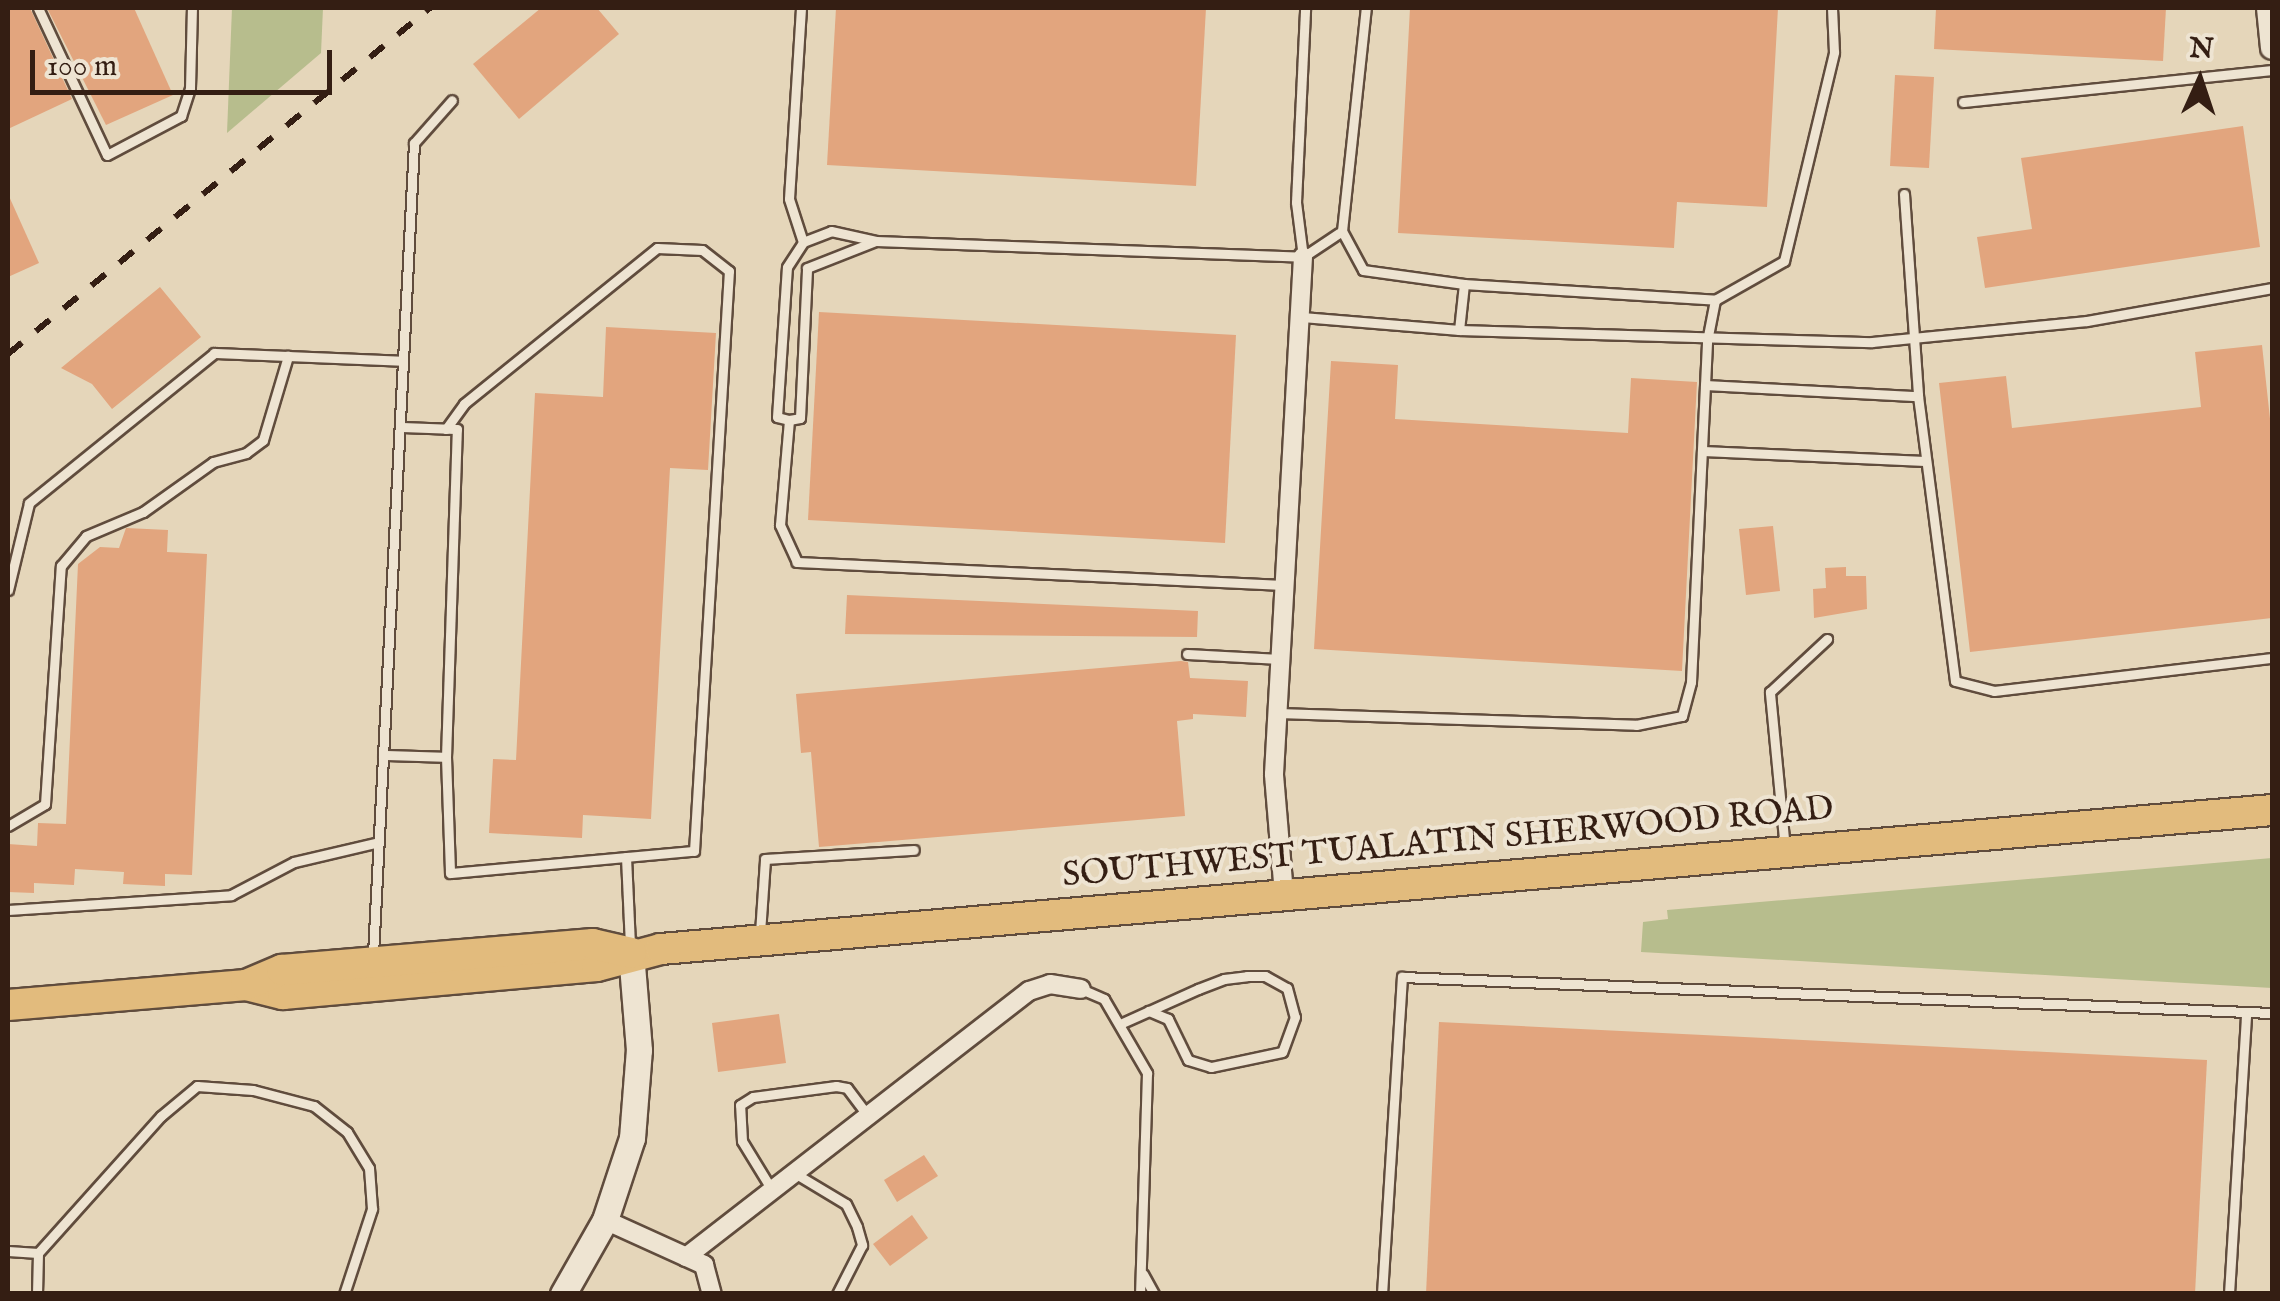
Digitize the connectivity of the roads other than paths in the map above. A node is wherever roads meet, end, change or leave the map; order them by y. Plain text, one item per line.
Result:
1 (38, 8) edge
2 (192, 8) edge
3 (800, 8) edge
4 (1306, 8) edge
5 (1366, 8) edge
6 (1832, 8) edge
7 (2268, 8) edge
8 (2272, 48) edge
9 (2272, 70) edge
10 (452, 100) dead end
11 (1964, 102) dead end
12 (1904, 194) dead end
13 (1342, 231) junction
14 (876, 240) junction
15 (803, 242) junction
16 (1303, 257) junction
17 (1464, 284) junction
18 (2272, 288) edge
19 (1715, 300) junction
20 (1302, 317) junction
21 (1460, 330) junction
22 (1913, 336) junction
23 (1707, 341) junction
24 (288, 356) junction
25 (403, 361) junction
26 (1705, 386) junction
27 (1918, 396) junction
28 (789, 420) junction
29 (400, 427) junction
30 (446, 429) junction
31 (1702, 451) junction
32 (1926, 461) junction
33 (1284, 585) junction
34 (8, 590) edge
35 (1827, 639) dead end
36 (1186, 654) dead end
37 (2272, 658) edge
38 (1280, 659) junction
39 (1278, 713) junction
40 (383, 755) junction
41 (446, 757) junction
42 (2272, 810) edge
43 (8, 826) edge
44 (379, 842) junction
45 (914, 850) dead end
46 (1785, 852) junction
47 (626, 857) junction
48 (1284, 894) junction
49 (8, 910) edge
50 (759, 940) junction
51 (631, 953) junction
52 (373, 962) junction
53 (246, 985) junction
54 (1081, 990) joint
55 (8, 1005) edge
56 (1149, 1010) junction
57 (2272, 1013) edge
58 (2246, 1017) junction
59 (1120, 1024) junction
60 (868, 1116) junction
61 (794, 1173) junction
62 (772, 1190) junction
63 (605, 1220) junction
64 (8, 1252) edge
65 (38, 1253) junction
66 (686, 1257) junction
67 (1142, 1267) junction
68 (38, 1294) edge
69 (344, 1294) edge
70 (563, 1294) edge
71 (712, 1294) edge
72 (836, 1294) edge
73 (1140, 1294) edge
74 (1154, 1294) edge
75 (1382, 1294) edge
76 (2228, 1294) edge

1 - 2 lane
3 - 15 lane
4 - 16 lane
5 - 13 lane
6 - 19 lane
7 - 8 street
9 - 11 lane
10 - 25 lane
12 - 22 lane
13 - 16 lane
13 - 17 lane
14 - 15 lane
14 - 16 lane
14 - 28 lane
15 - 28 lane
16 - 20 street
17 - 19 lane
17 - 21 lane
18 - 22 lane
19 - 23 lane
20 - 21 lane
20 - 33 street
21 - 23 lane
22 - 23 lane
22 - 27 lane
23 - 26 lane
24 - 25 lane
24 - 34 lane
24 - 43 lane
25 - 29 lane
26 - 27 lane
26 - 31 lane
27 - 32 lane
28 - 33 lane
29 - 30 lane
29 - 40 lane
30 - 41 lane
30 - 47 lane
31 - 32 lane
31 - 39 lane
32 - 37 lane
33 - 38 street
35 - 46 lane
36 - 38 lane
38 - 39 street
39 - 48 street
40 - 41 lane
40 - 44 lane
41 - 47 lane
42 - 46 highway, SOUTHWEST TUALATIN SHERWOOD ROAD
44 - 49 lane
44 - 52 lane
45 - 50 lane
46 - 48 highway, SOUTHWEST TUALATIN SHERWOOD ROAD
47 - 51 lane
48 - 50 highway, SOUTHWEST TUALATIN SHERWOOD ROAD
50 - 51 highway, SOUTHWEST TUALATIN SHERWOOD ROAD
51 - 52 highway, SOUTHWEST TUALATIN SHERWOOD ROAD
51 - 53 highway, SOUTHWEST TUALATIN SHERWOOD ROAD
51 - 63 main road
52 - 53 highway, SOUTHWEST TUALATIN SHERWOOD ROAD
53 - 55 highway, SOUTHWEST TUALATIN SHERWOOD ROAD
54 - 59 lane
54 - 60 street
56 - 56 lane
56 - 59 lane
57 - 58 lane
58 - 75 lane
58 - 76 lane
59 - 67 lane
60 - 61 street
60 - 62 lane
61 - 62 street
61 - 72 lane
62 - 66 street
63 - 66 street
63 - 70 main road
64 - 65 lane
65 - 68 lane
65 - 69 lane
66 - 71 street
67 - 73 lane
67 - 74 lane

